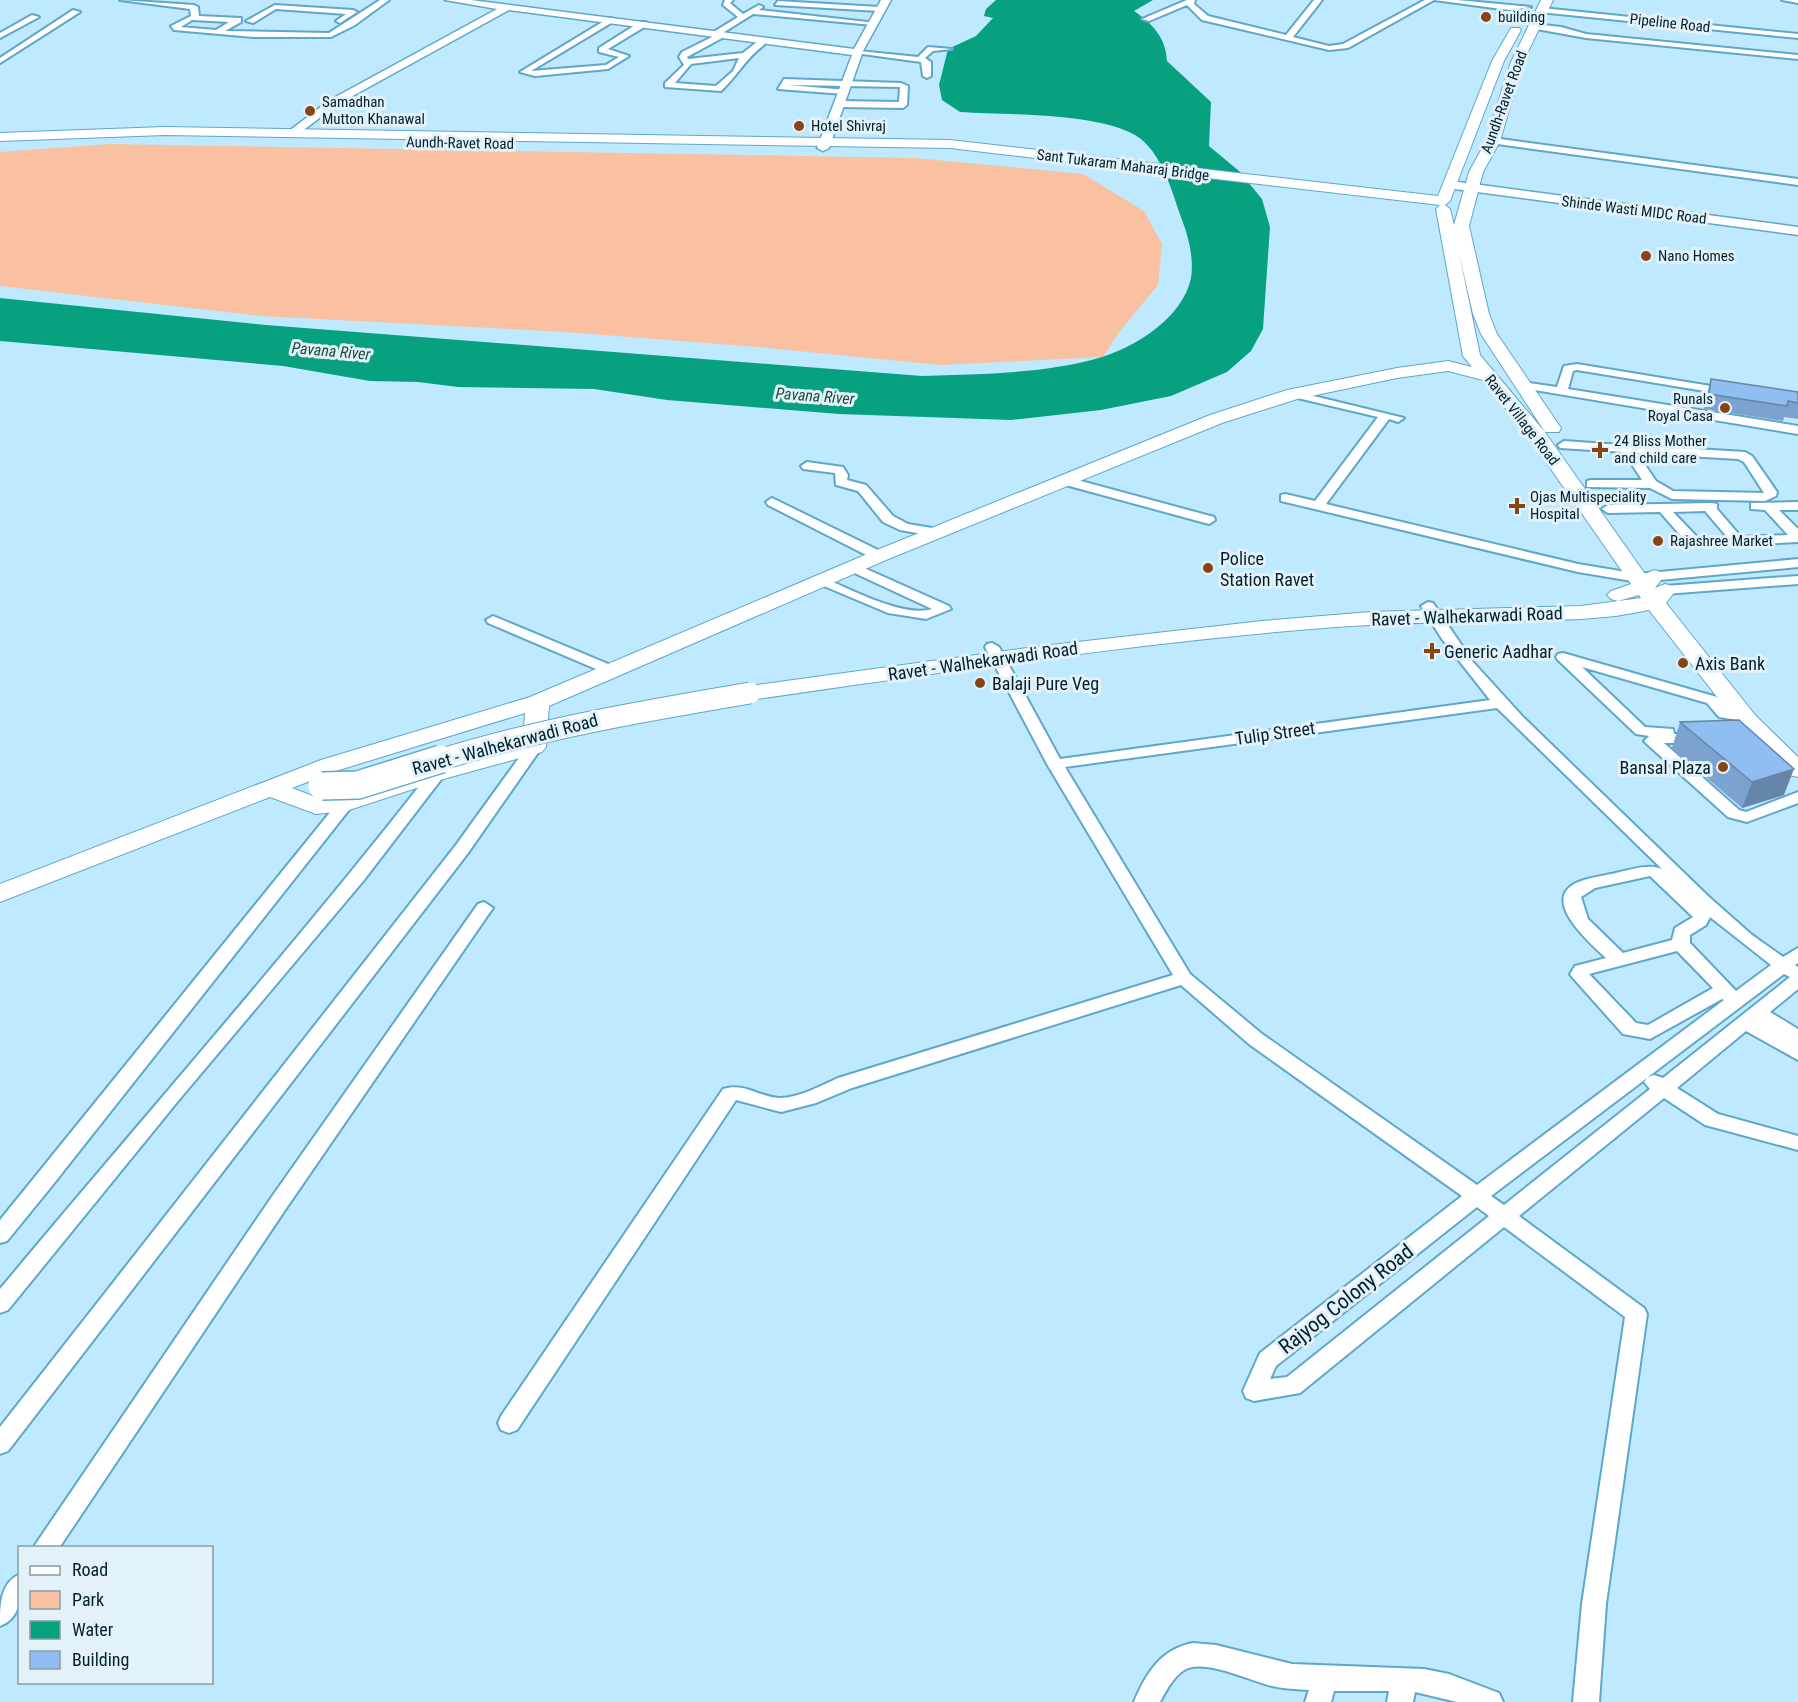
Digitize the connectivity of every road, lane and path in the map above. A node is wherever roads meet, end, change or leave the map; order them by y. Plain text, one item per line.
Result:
1 (124, 0) edge
2 (275, 0) edge
3 (386, 0) edge
4 (450, 0) edge
5 (728, 0) edge
6 (886, 0) edge
7 (1318, 0) edge
8 (1430, 0) edge
9 (1437, 0) edge
10 (1786, 0) edge
11 (770, 1) edge
12 (1190, 1) edge
13 (1798, 1) edge
14 (1528, 4) edge
15 (1545, 5) edge
16 (506, 8) junction
17 (879, 9) junction
18 (76, 12) dead end
19 (751, 12) junction
20 (743, 16) junction
21 (35, 17) dead end
22 (195, 18) junction
23 (1146, 19) dead end
24 (612, 20) junction
25 (247, 21) junction
26 (271, 22) dead end
27 (873, 23) junction
28 (643, 24) junction
29 (345, 26) junction
30 (1534, 26) junction
31 (223, 32) junction
32 (0, 36) edge
33 (717, 36) junction
34 (1798, 36) edge
35 (1289, 37) junction
36 (761, 43) junction
37 (948, 49) dead end
38 (859, 53) junction
39 (1798, 57) edge
40 (743, 58) junction
41 (920, 59) junction
42 (0, 61) edge
43 (686, 64) junction
44 (927, 76) dead end
45 (846, 86) junction
46 (840, 104) junction
47 (293, 133) junction
48 (98, 135) junction
49 (0, 137) edge
50 (1492, 141) junction
51 (0, 145) edge
52 (824, 145) junction
53 (1798, 182) edge
54 (1450, 185) junction
55 (1471, 188) junction
56 (1441, 205) junction
57 (1466, 207) junction
58 (1798, 231) edge
59 (1499, 350) junction
60 (1471, 354) junction
61 (1397, 373) junction
62 (1492, 379) junction
63 (1521, 383) junction
64 (1562, 389) junction
65 (1293, 394) junction
66 (1741, 394) edge
67 (1798, 430) edge
68 (1564, 445) junction
69 (1626, 447) junction
70 (807, 466) dead end
71 (1066, 481) junction
72 (1591, 484) junction
73 (1651, 484) junction
74 (1285, 498) dead end
75 (772, 502) dead end
76 (1318, 506) junction
77 (1768, 506) junction
78 (1798, 506) edge
79 (1663, 507) junction
80 (1708, 507) junction
81 (1608, 508) junction
82 (1209, 520) dead end
83 (939, 533) junction
84 (1798, 537) edge
85 (1738, 541) junction
86 (879, 556) junction
87 (1798, 563) edge
88 (853, 567) junction
89 (819, 581) junction
90 (1795, 583) edge
91 (1651, 587) junction
92 (1431, 612) junction
93 (493, 620) dead end
94 (994, 652) junction
95 (608, 669) junction
96 (538, 702) junction
97 (1498, 703) junction
98 (1750, 731) junction
99 (534, 747) junction
100 (1798, 753) edge
101 (1055, 764) junction
102 (1798, 770) edge
103 (438, 773) junction
104 (280, 792) junction
105 (1798, 797) edge
106 (346, 803) junction
107 (0, 894) edge
108 (484, 908) dead end
109 (1681, 944) junction
110 (1618, 959) junction
111 (1793, 965) edge
112 (1184, 978) junction
113 (1798, 980) edge
114 (1730, 995) junction
115 (1751, 1017) junction
116 (1798, 1038) edge
117 (1798, 1053) edge
118 (1642, 1074) junction
119 (1663, 1088) junction
120 (1798, 1143) edge
121 (1478, 1195) junction
122 (1505, 1215) junction
123 (0, 1235) edge
124 (0, 1304) edge
125 (509, 1423) dead end
126 (0, 1444) edge
127 (46, 1546) edge
128 (18, 1588) edge
129 (0, 1614) edge
130 (1321, 1690) edge
131 (1402, 1691) edge
132 (1147, 1702) edge
133 (1490, 1702) edge
134 (1586, 1702) edge

1 - 22 street
2 - 25 street
3 - 29 street
4 - 16 street
5 - 20 street
6 - 17 street
7 - 35 street
8 - 35 street
9 - 14 street
10 - 13 street
11 - 17 street
11 - 19 street
12 - 23 street
12 - 35 street
14 - 54 main road, Aundh-Ravet Road
15 - 30 main road, Aundh-Ravet Road
15 - 34 street, Pipeline Road
16 - 24 street
16 - 47 street
17 - 27 street
18 - 42 street
19 - 20 street
19 - 27 street
20 - 33 street
21 - 32 street
22 - 31 street
22 - 31 street
24 - 28 street
24 - 28 street
25 - 26 street
25 - 29 street
25 - 31 street
27 - 38 street
28 - 33 street
29 - 31 street
30 - 39 street
30 - 50 main road, Aundh-Ravet Road
33 - 36 street
33 - 43 street
36 - 38 street
36 - 40 street
37 - 41 street
38 - 41 street
38 - 45 street
40 - 43 street
40 - 43 street
41 - 44 street
45 - 45 street
45 - 46 street
45 - 46 street
46 - 52 street
47 - 48 main road, Aundh-Ravet Road
47 - 52 main road, Aundh-Ravet Road
48 - 49 main road
48 - 51 main road
48 - 52 main road, Aundh-Ravet Road
50 - 53 street
50 - 55 main road, Aundh-Ravet Road
52 - 56 main road, Sant Tukaram Maharaj Bridge
54 - 55 street, Shinde Wasti MIDC Road
54 - 56 main road, Aundh-Ravet Road
55 - 57 main road, Aundh-Ravet Road
55 - 58 street, Shinde Wasti MIDC Road
56 - 57 main road, Sant Tukaram Maharaj Bridge
56 - 60 main road, Ravet Village Road
57 - 59 main road, Ravet Village Road
59 - 60 main road
59 - 63 main road, Ravet Village Road
60 - 61 main road
60 - 62 main road, Ravet Village Road
61 - 62 main road
61 - 65 main road
62 - 63 main road
62 - 91 main road, Ravet Village Road
63 - 64 street
63 - 68 main road, Ravet Village Road
64 - 66 street
64 - 67 street
65 - 71 main road
65 - 76 street
68 - 69 street
68 - 72 main road, Ravet Village Road
69 - 73 street
69 - 73 street
70 - 83 street
71 - 82 street
71 - 83 main road
72 - 73 street
72 - 81 main road, Ravet Village Road
74 - 76 street
75 - 86 street
76 - 91 street
77 - 78 street
77 - 80 street
77 - 84 street
79 - 80 street
79 - 81 street
79 - 85 street
80 - 85 street
81 - 91 main road, Ravet Village Road
83 - 86 main road
84 - 85 street
86 - 88 main road
87 - 91 street
88 - 89 main road
88 - 89 street
89 - 95 main road
90 - 91 street
91 - 92 main road, Ravet - Walhekarwadi Road
91 - 98 main road, Ravet Village Road
91 - 100 main road, Ravet Village Road
92 - 94 main road, Ravet - Walhekarwadi Road
92 - 97 street
93 - 95 street
94 - 101 street
94 - 104 main road, Ravet - Walhekarwadi Road, bridge
95 - 96 main road
96 - 99 main road
96 - 104 main road
97 - 101 street, Tulip Street
97 - 111 street
98 - 102 main road, Ravet Village Road
98 - 105 street
99 - 103 main road
99 - 126 street
101 - 112 street
103 - 106 main road
103 - 124 street
104 - 106 main road
104 - 107 main road, Ravet - Walhekarwadi Road
106 - 123 street
108 - 127 street
109 - 110 street
109 - 110 street
109 - 114 street
110 - 114 street
111 - 114 street, Rajyog Colony Road
112 - 121 street
112 - 125 street
113 - 115 street, Rajyog Colony Road
114 - 118 street, Rajyog Colony Road
115 - 116 street
115 - 117 street
115 - 119 street, Rajyog Colony Road
118 - 119 street
118 - 121 street, Rajyog Colony Road
119 - 120 street
119 - 122 street, Rajyog Colony Road
121 - 122 street
121 - 122 street, Rajyog Colony Road
122 - 134 street
128 - 129 street
130 - 131 street
130 - 132 street
131 - 133 street

